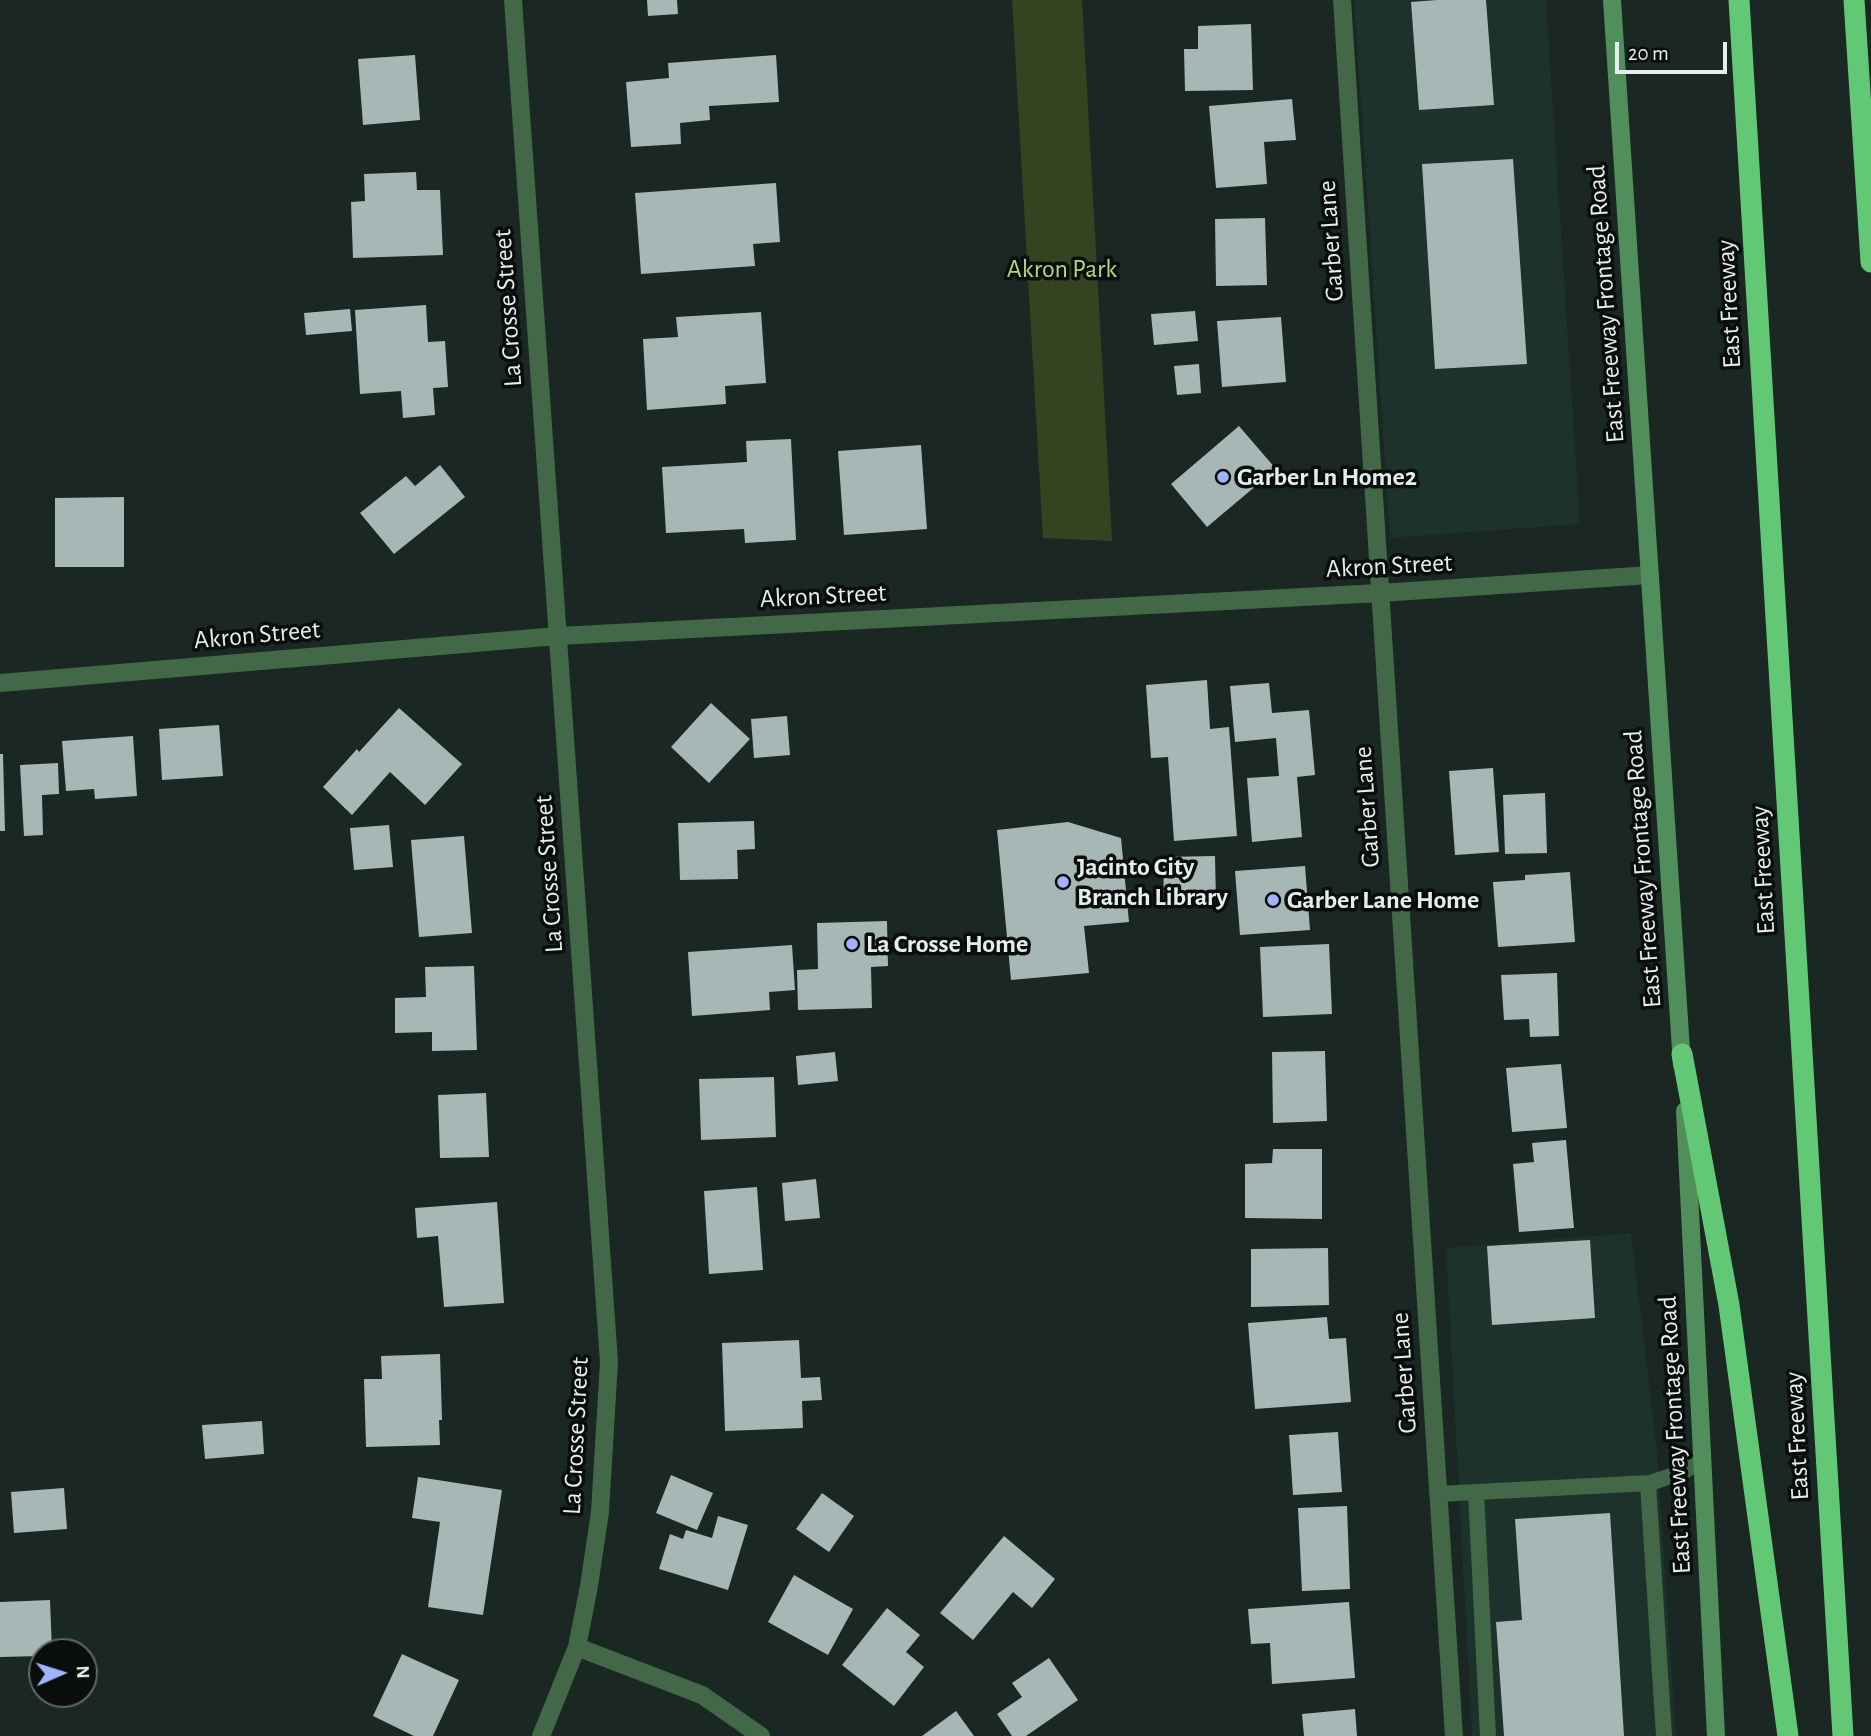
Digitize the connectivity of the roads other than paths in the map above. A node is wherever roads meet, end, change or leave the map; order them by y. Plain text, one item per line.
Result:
1 (513, 0) edge
2 (1342, 0) edge
3 (1612, 0) edge
4 (1739, 0) edge
5 (1854, 0) edge
6 (1871, 262) edge
7 (1650, 575) junction
8 (1380, 593) junction
9 (558, 636) junction
10 (0, 683) edge
11 (1682, 1054) junction
12 (1703, 1461) junction
13 (1648, 1483) junction
14 (1476, 1492) junction
15 (1438, 1494) junction
16 (577, 1647) junction
17 (541, 1736) edge
18 (761, 1736) edge
19 (1454, 1736) edge
20 (1488, 1736) edge
21 (1664, 1736) edge
22 (1716, 1736) edge
23 (1788, 1736) edge
24 (1843, 1736) edge

1 - 9 street, La Crosse Street
2 - 8 street, Garber Lane
3 - 7 main road, East Freeway Frontage Road
4 - 24 highway, East Freeway
5 - 6 highway
7 - 8 street, Akron Street
7 - 11 main road, East Freeway Frontage Road
8 - 9 street, Akron Street
8 - 15 street, Garber Lane
9 - 10 street, Akron Street
9 - 16 street, La Crosse Street
11 - 12 main road, East Freeway Frontage Road
11 - 23 highway
12 - 13 lane
12 - 22 main road, East Freeway Frontage Road
13 - 14 lane
13 - 21 lane
14 - 15 lane
14 - 20 lane
15 - 19 street, Garber Lane
16 - 17 street, La Crosse Street
16 - 18 street

